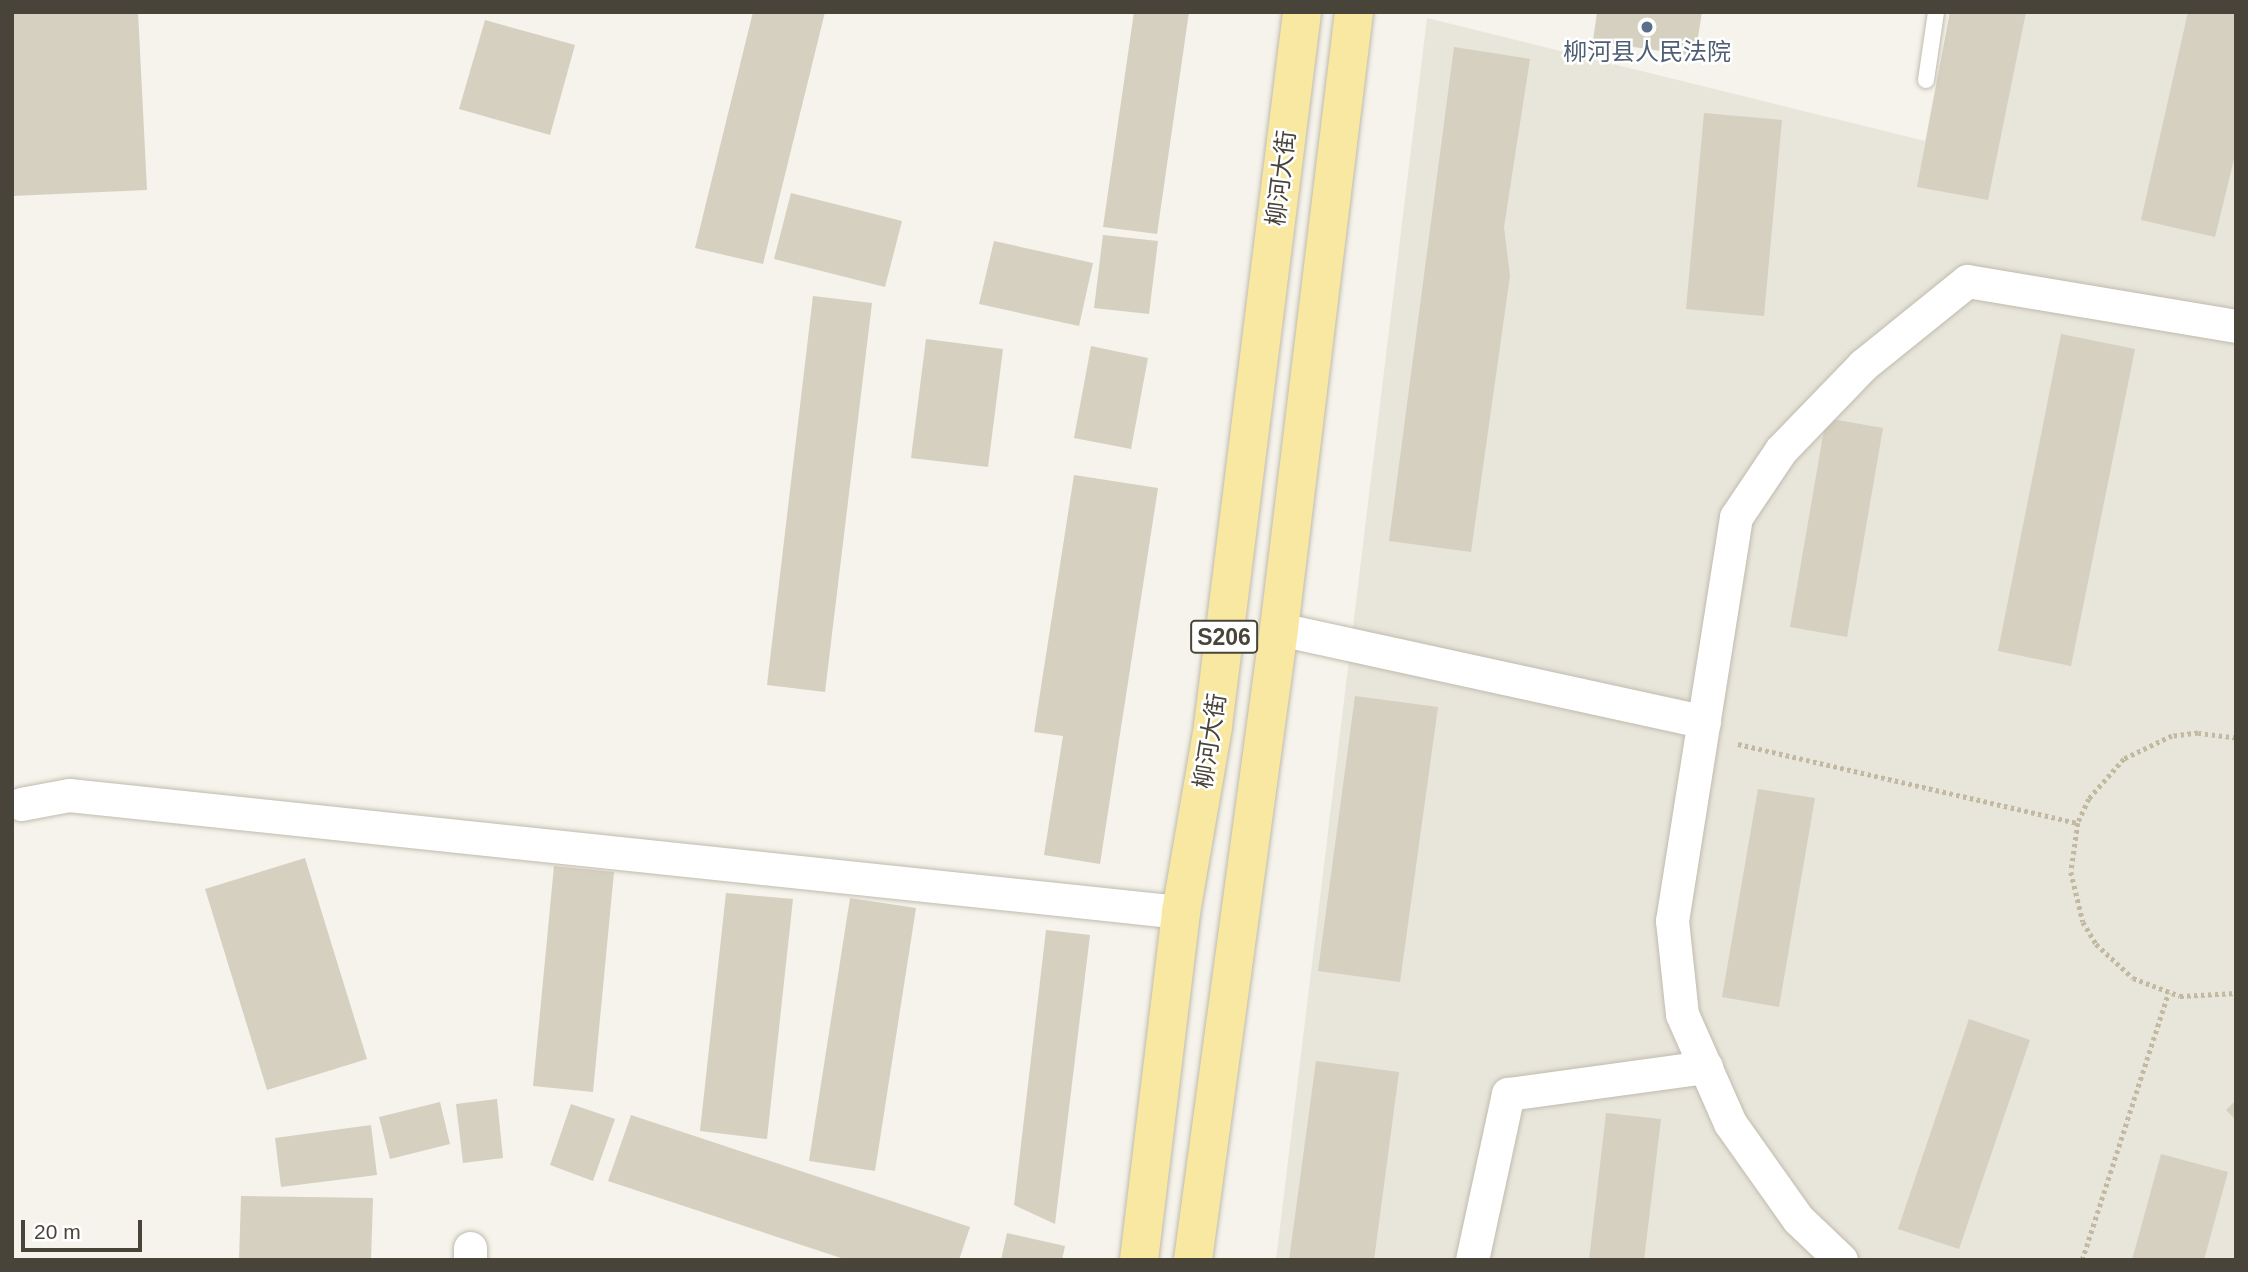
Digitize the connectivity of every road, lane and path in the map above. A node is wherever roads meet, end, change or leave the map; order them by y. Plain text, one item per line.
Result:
1 (1302, 12) edge
2 (1354, 12) edge
3 (1936, 12) edge
4 (1926, 80) dead end
5 (2236, 326) edge
6 (1279, 629) junction
7 (1703, 729) junction
8 (2236, 738) edge
9 (21, 804) dead end
10 (2078, 822) junction
11 (1181, 912) junction
12 (2168, 993) junction
13 (2236, 993) edge
14 (1706, 1067) junction
15 (1139, 1260) edge
16 (1193, 1260) edge
17 (1472, 1260) edge
18 (1841, 1260) edge
19 (2082, 1260) edge

1 - 11 main road, 柳河大街 / S206
2 - 6 main road, S206
3 - 4 lane
5 - 7 street
6 - 7 street
6 - 16 main road, S206
7 - 10 path
7 - 14 street
8 - 10 path
9 - 11 street
10 - 12 path
11 - 15 main road, 柳河大街 / S206
12 - 13 path
12 - 19 path
14 - 17 street
14 - 18 street

